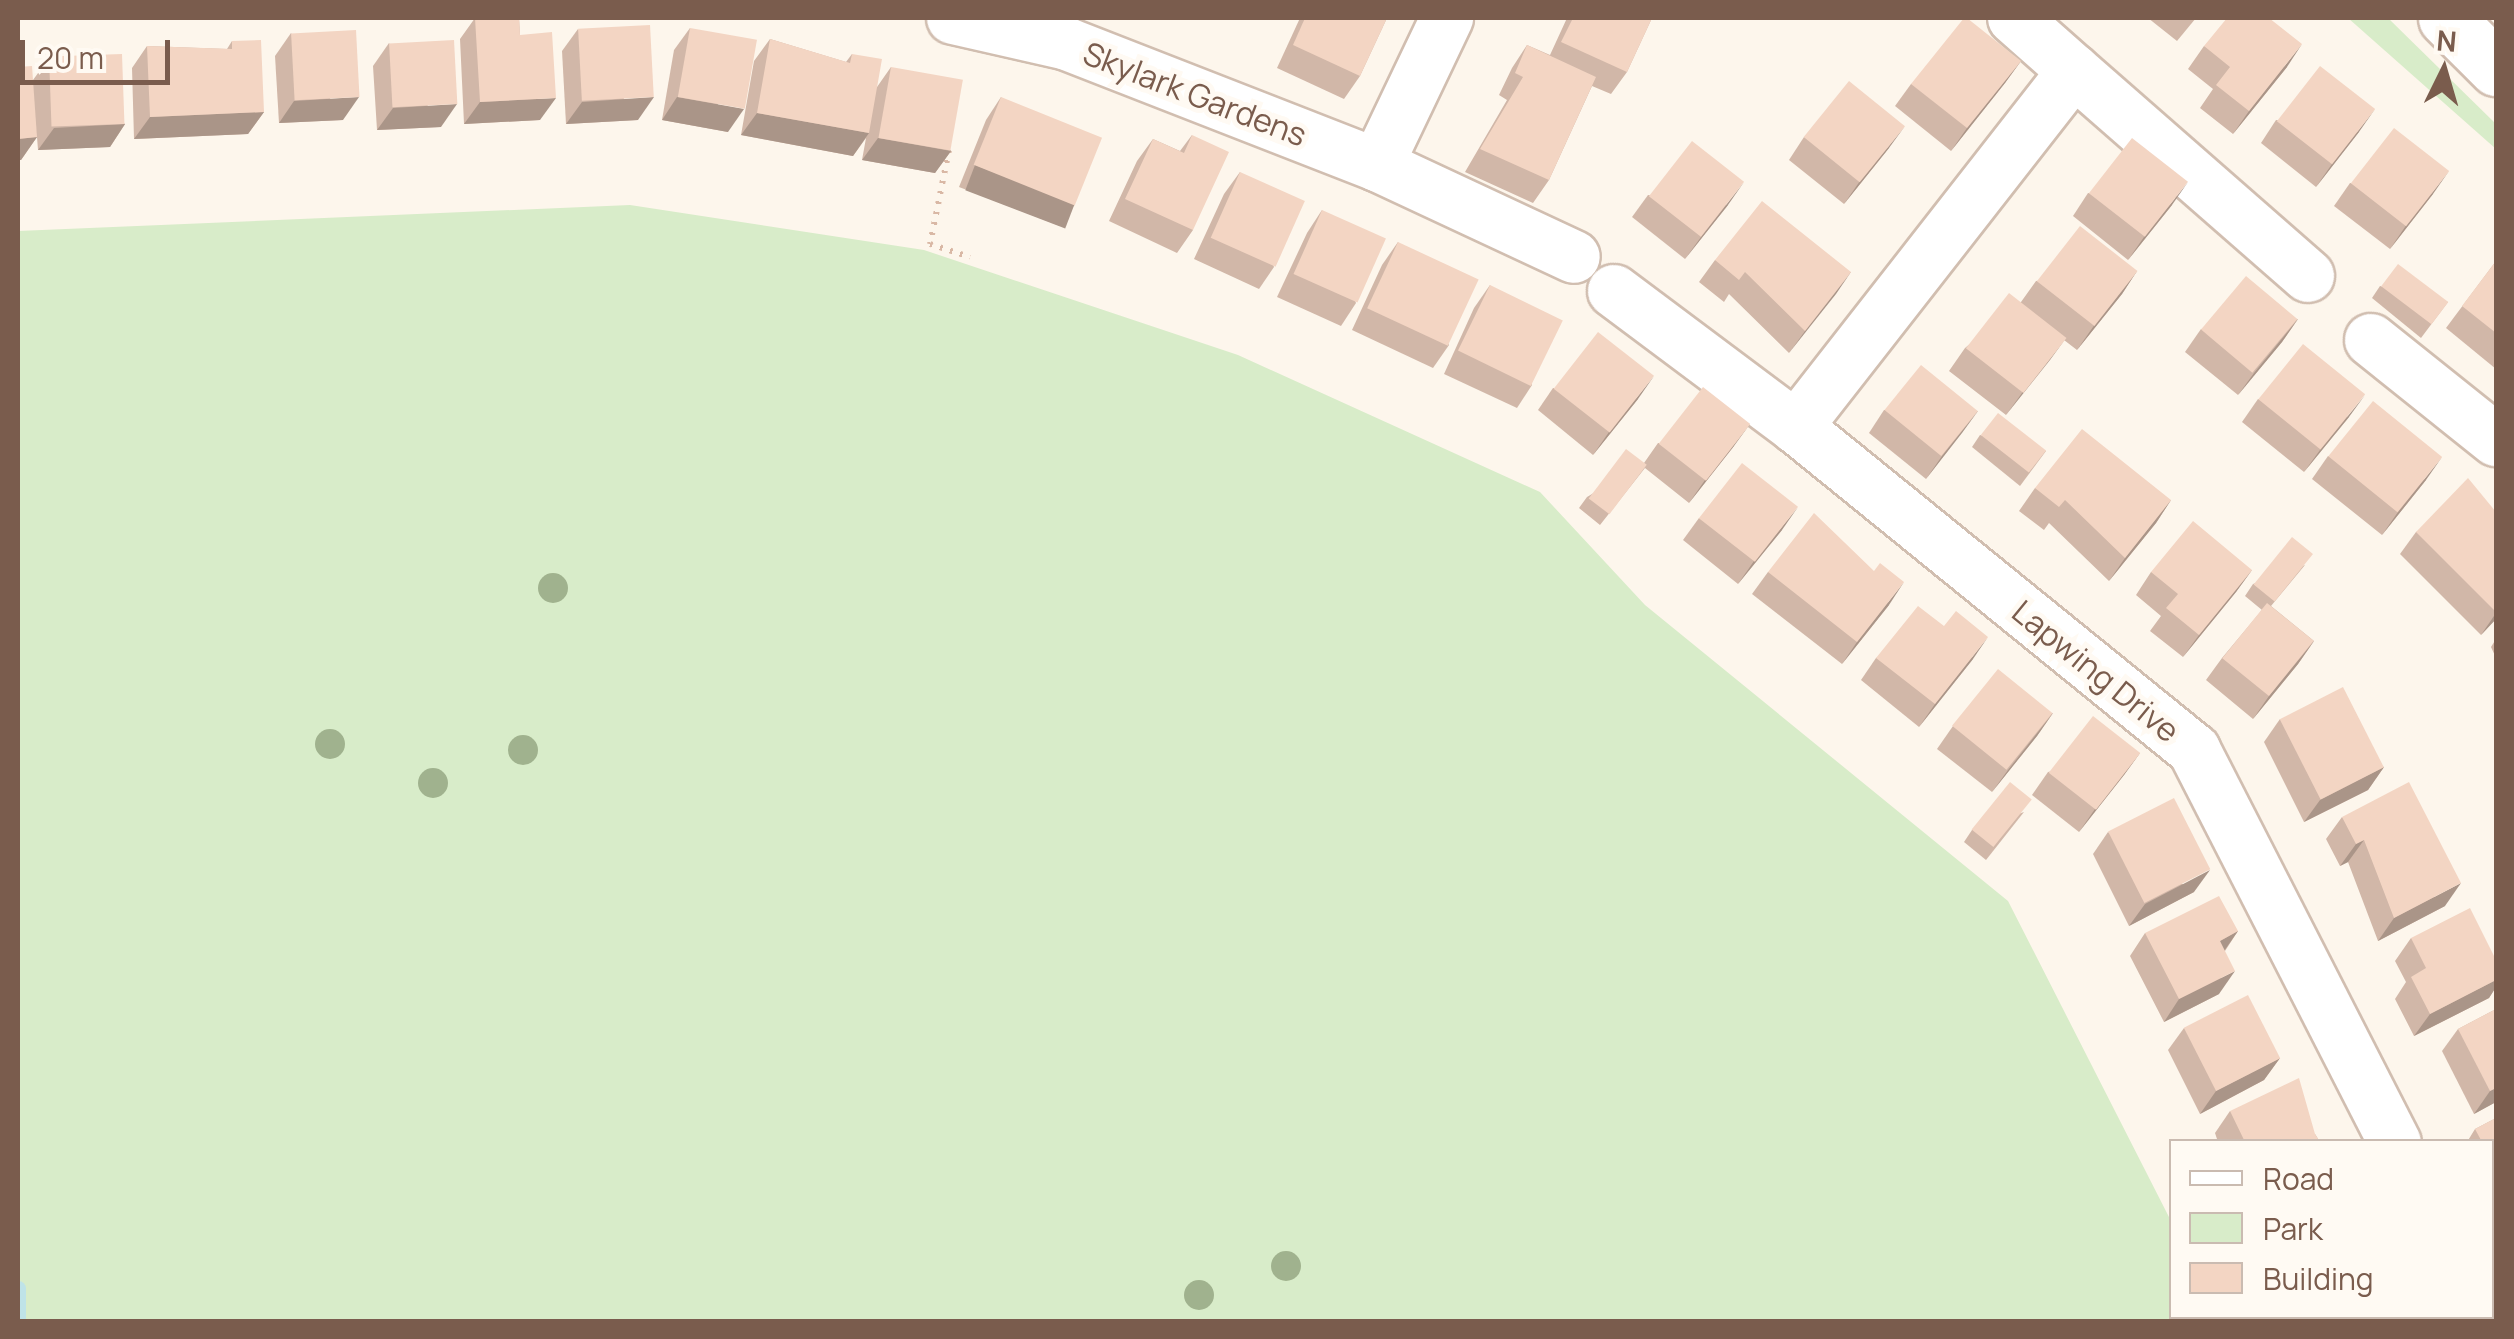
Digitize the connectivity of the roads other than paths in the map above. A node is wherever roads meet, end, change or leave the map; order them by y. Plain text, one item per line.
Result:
1 (953, 18) edge
2 (1447, 18) edge
3 (2014, 18) edge
4 (2446, 18) edge
5 (2496, 68) edge
6 (2074, 71) junction
7 (1376, 165) junction
8 (1574, 257) dead end
9 (2308, 276) dead end
10 (1614, 291) dead end
11 (2371, 340) dead end
12 (1796, 427) junction
13 (2496, 440) edge
14 (2392, 1139) edge

1 - 7 street, Skylark Gardens
2 - 7 street
3 - 6 street
4 - 5 street
6 - 9 street
6 - 12 street
7 - 8 street, Skylark Gardens
10 - 12 street, Lapwing Drive
11 - 13 street
12 - 14 street, Lapwing Drive

